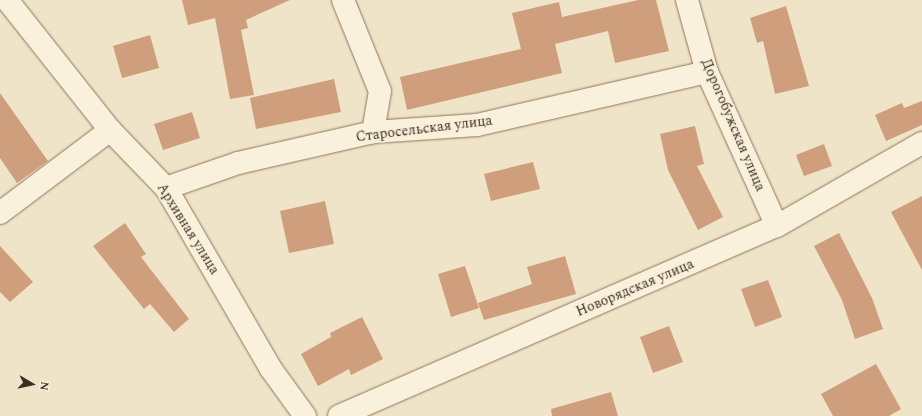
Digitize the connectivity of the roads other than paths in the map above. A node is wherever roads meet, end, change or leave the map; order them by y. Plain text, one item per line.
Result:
1 (7, 0) edge
2 (343, 0) edge
3 (687, 0) edge
4 (707, 72) junction
5 (110, 130) junction
6 (373, 132) junction
7 (922, 143) edge
8 (166, 188) junction
9 (0, 212) edge
10 (777, 226) junction
11 (305, 416) edge
12 (339, 416) edge

1 - 5 street, Архивная улица
2 - 6 street
3 - 4 street, Дорогобужская улица
4 - 6 street, Старосельская улица
4 - 10 street, Дорогобужская улица
5 - 8 street, Архивная улица
5 - 9 street
6 - 8 street, Старосельская улица
7 - 10 street, Новорядская улица
8 - 11 street, Архивная улица
10 - 12 street, Новорядская улица

